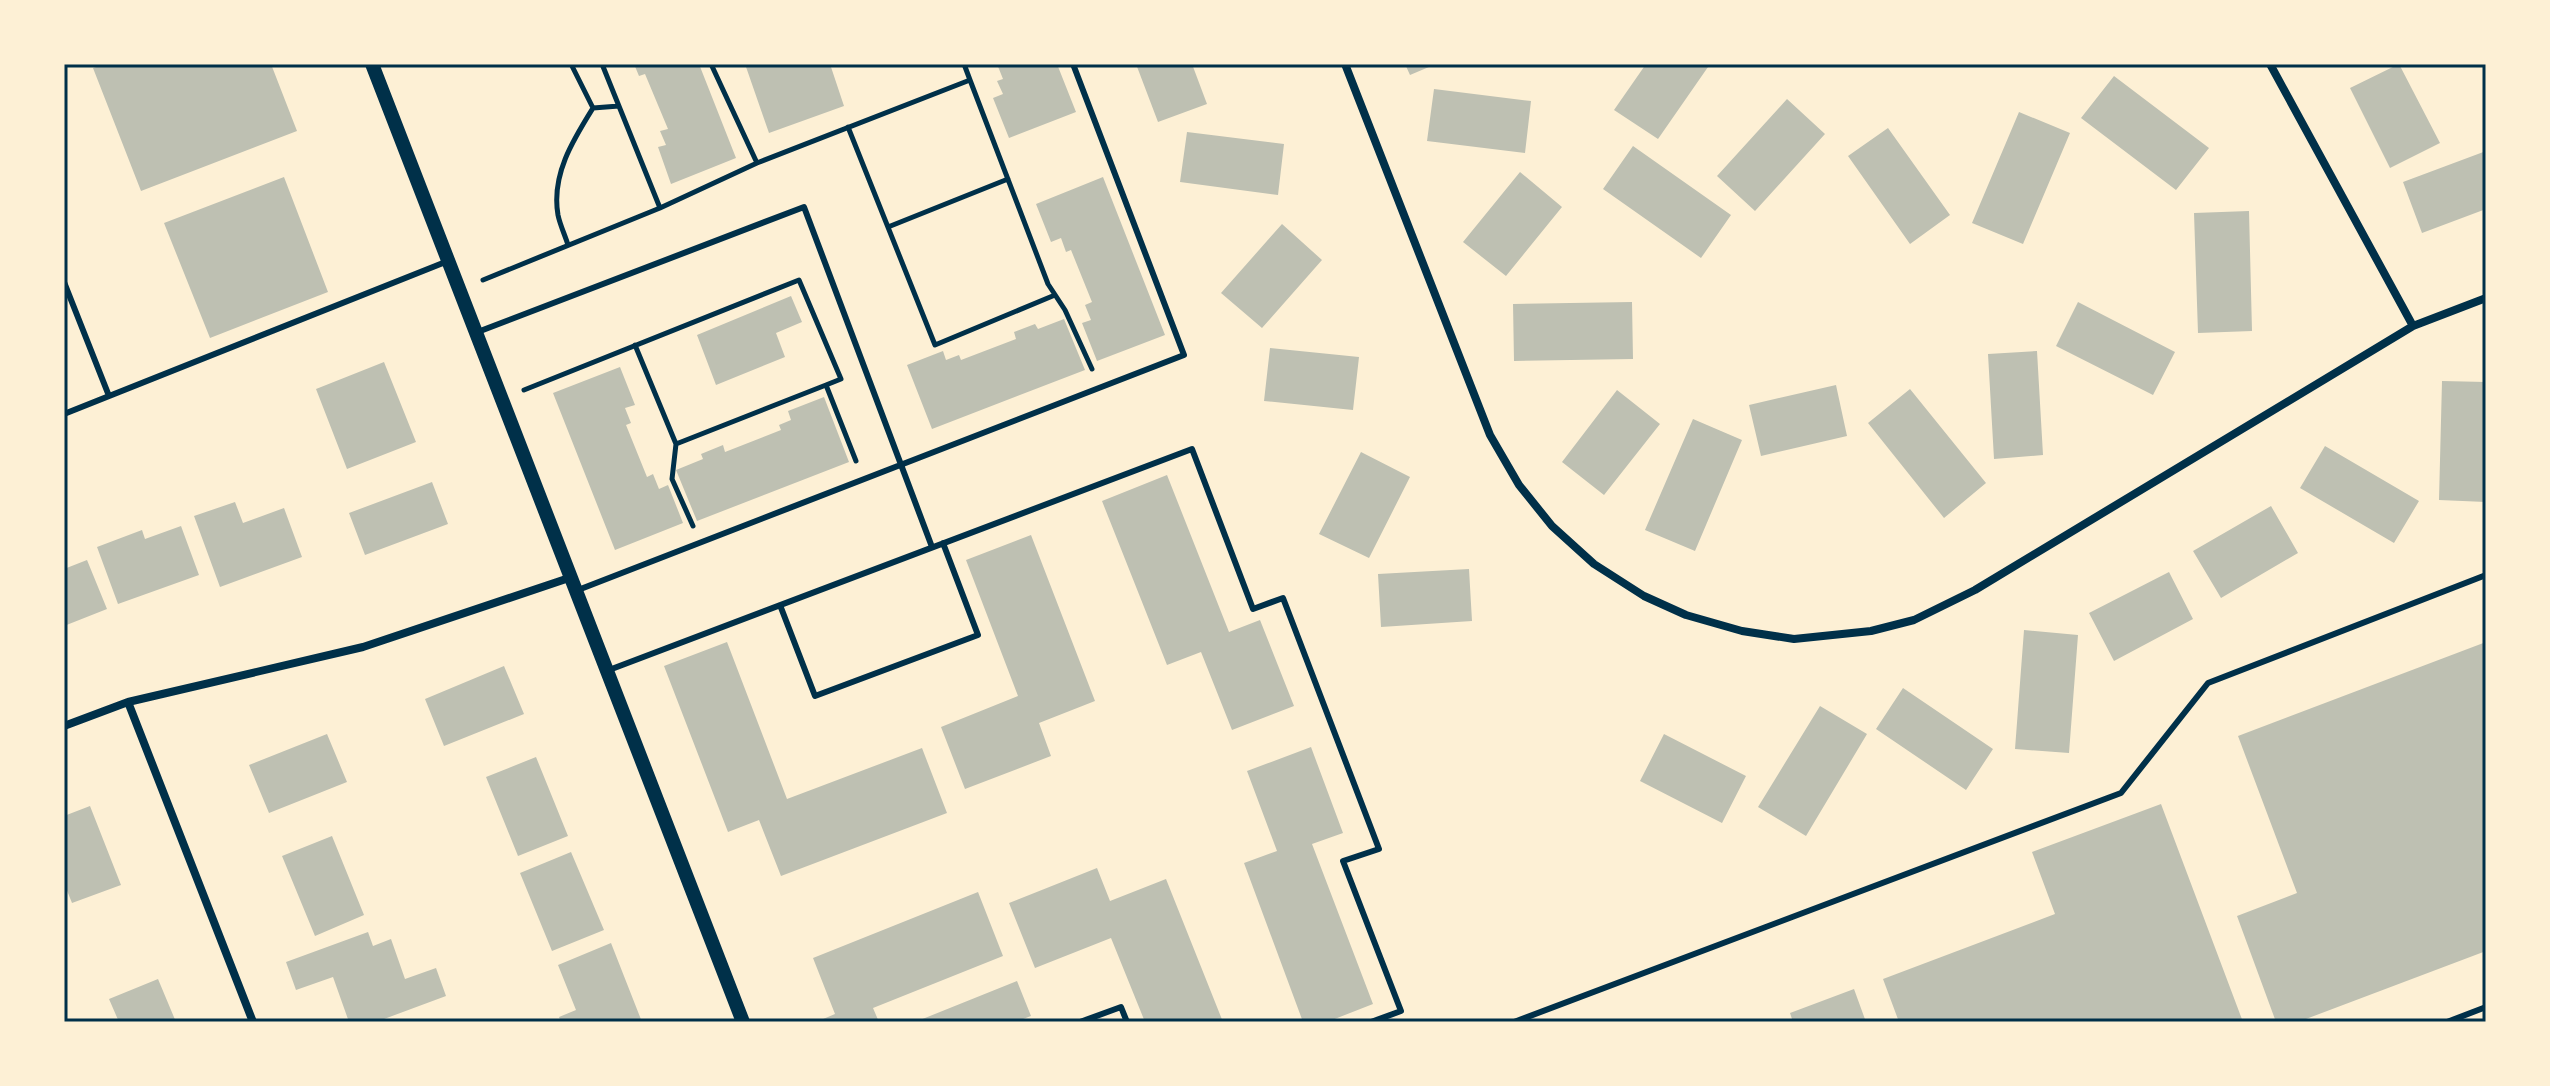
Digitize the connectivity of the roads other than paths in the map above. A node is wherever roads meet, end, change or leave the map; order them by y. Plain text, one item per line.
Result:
1 (372, 64) edge
2 (1073, 64) edge
3 (1345, 64) edge
4 (2270, 64) edge
5 (448, 261) junction
6 (64, 282) edge
7 (2486, 298) edge
8 (2413, 326) junction
9 (475, 333) junction
10 (109, 396) junction
11 (64, 414) edge
12 (901, 466) junction
13 (943, 543) junction
14 (932, 547) junction
15 (2486, 575) edge
16 (572, 584) junction
17 (780, 605) junction
18 (606, 671) junction
19 (128, 702) junction
20 (64, 726) edge
21 (2486, 1007) edge
22 (253, 1022) edge
23 (743, 1022) edge
24 (1080, 1022) edge
25 (1127, 1022) edge
26 (1371, 1022) edge
27 (1514, 1022) edge
28 (2447, 1022) edge

1 - 5 street
2 - 12 lane
3 - 8 street
4 - 8 street
5 - 9 street
5 - 10 lane
6 - 10 lane
7 - 8 street
9 - 12 lane
9 - 16 street
10 - 11 lane
12 - 14 lane
12 - 16 lane
13 - 14 lane
13 - 17 lane
13 - 26 lane
14 - 17 lane
15 - 27 lane
16 - 18 street
16 - 19 street
17 - 18 lane
18 - 23 street
19 - 20 street
19 - 22 street
21 - 28 lane
24 - 25 lane

